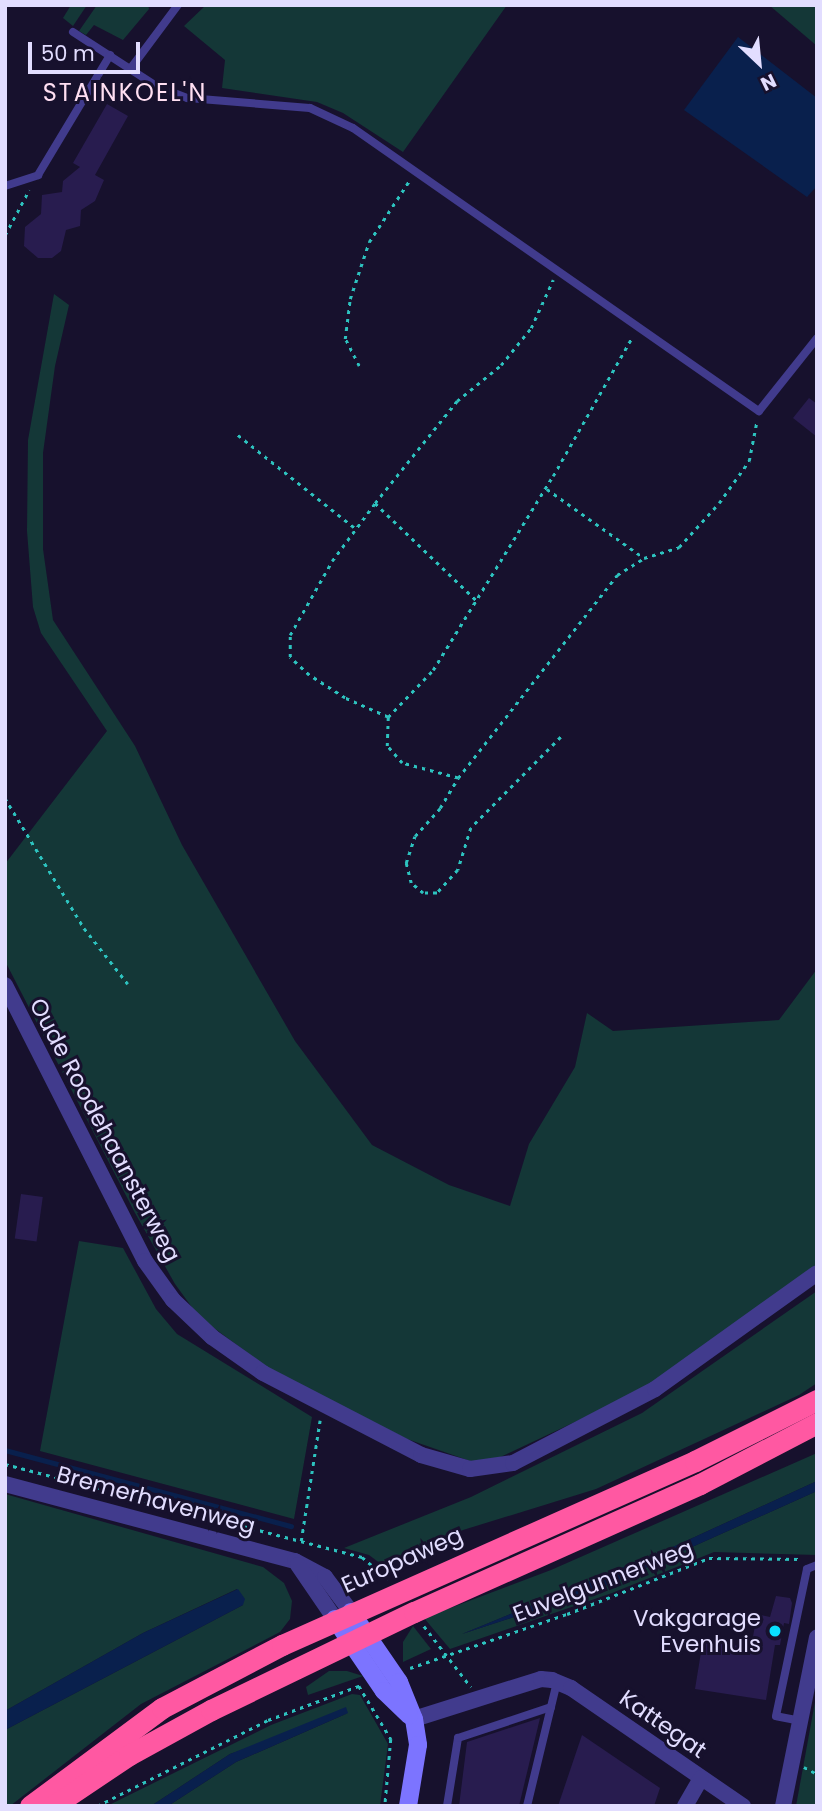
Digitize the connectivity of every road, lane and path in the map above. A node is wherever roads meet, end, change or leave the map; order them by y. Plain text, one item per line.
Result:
1 (178, 5) edge
2 (73, 32) dead end
3 (110, 55) junction
4 (131, 68) junction
5 (415, 172) junction
6 (38, 175) junction
7 (5, 186) edge
8 (5, 235) edge
9 (558, 271) junction
10 (639, 327) junction
11 (817, 338) edge
12 (359, 366) dead end
13 (759, 411) junction
14 (238, 435) dead end
15 (546, 488) junction
16 (375, 503) junction
17 (356, 528) junction
18 (643, 558) junction
19 (476, 600) junction
20 (388, 717) junction
21 (561, 737) dead end
22 (457, 778) junction
23 (5, 797) edge
24 (128, 984) dead end
25 (5, 985) edge
26 (817, 1273) edge
27 (817, 1400) edge
28 (323, 1407) junction
29 (812, 1426) edge
30 (5, 1464) edge
31 (5, 1484) edge
32 (301, 1541) junction
33 (804, 1559) dead end
34 (817, 1565) edge
35 (397, 1591) junction
36 (414, 1612) junction
37 (343, 1616) junction
38 (817, 1637) edge
39 (359, 1638) junction
40 (447, 1656) junction
41 (557, 1682) junction
42 (359, 1686) dead end
43 (478, 1701) junction
44 (309, 1704) dead end
45 (551, 1707) junction
46 (414, 1719) junction
47 (801, 1721) junction
48 (701, 1777) junction
49 (30, 1806) edge
50 (53, 1806) edge
51 (97, 1806) edge
52 (385, 1806) edge
53 (408, 1806) edge
54 (447, 1806) edge
55 (527, 1806) edge
56 (685, 1806) edge
57 (743, 1806) edge
58 (783, 1806) edge

1 - 4 lane
2 - 3 lane
3 - 4 lane
3 - 6 lane
4 - 5 lane
5 - 9 lane
5 - 12 path
6 - 7 lane
6 - 8 path
9 - 10 lane
9 - 16 path
10 - 13 lane
10 - 15 path
11 - 13 lane
13 - 18 path
14 - 17 path
15 - 18 path
15 - 19 path
16 - 17 path
16 - 19 path
17 - 20 path
18 - 22 path
19 - 20 path
20 - 22 path
21 - 22 path
23 - 24 path
25 - 28 street, Oude Roodehaansterweg
26 - 28 street, Oude Roodehaansterweg
27 - 35 highway, Europaweg
28 - 32 path
29 - 36 highway
30 - 32 path
31 - 37 street, Bremerhavenweg
32 - 35 path
33 - 40 path, Euvelgunnerweg
34 - 47 lane
35 - 37 highway, Europaweg
36 - 39 highway
36 - 40 path
37 - 39 street
37 - 49 highway, Europaweg
38 - 47 street
39 - 46 street
39 - 50 highway
40 - 43 path
41 - 43 street
41 - 45 lane
41 - 48 street, Kattegat
42 - 52 path
43 - 46 street
44 - 51 path
45 - 54 lane
45 - 55 lane
46 - 53 street
47 - 58 street
48 - 56 street
48 - 57 street, Kattegat

